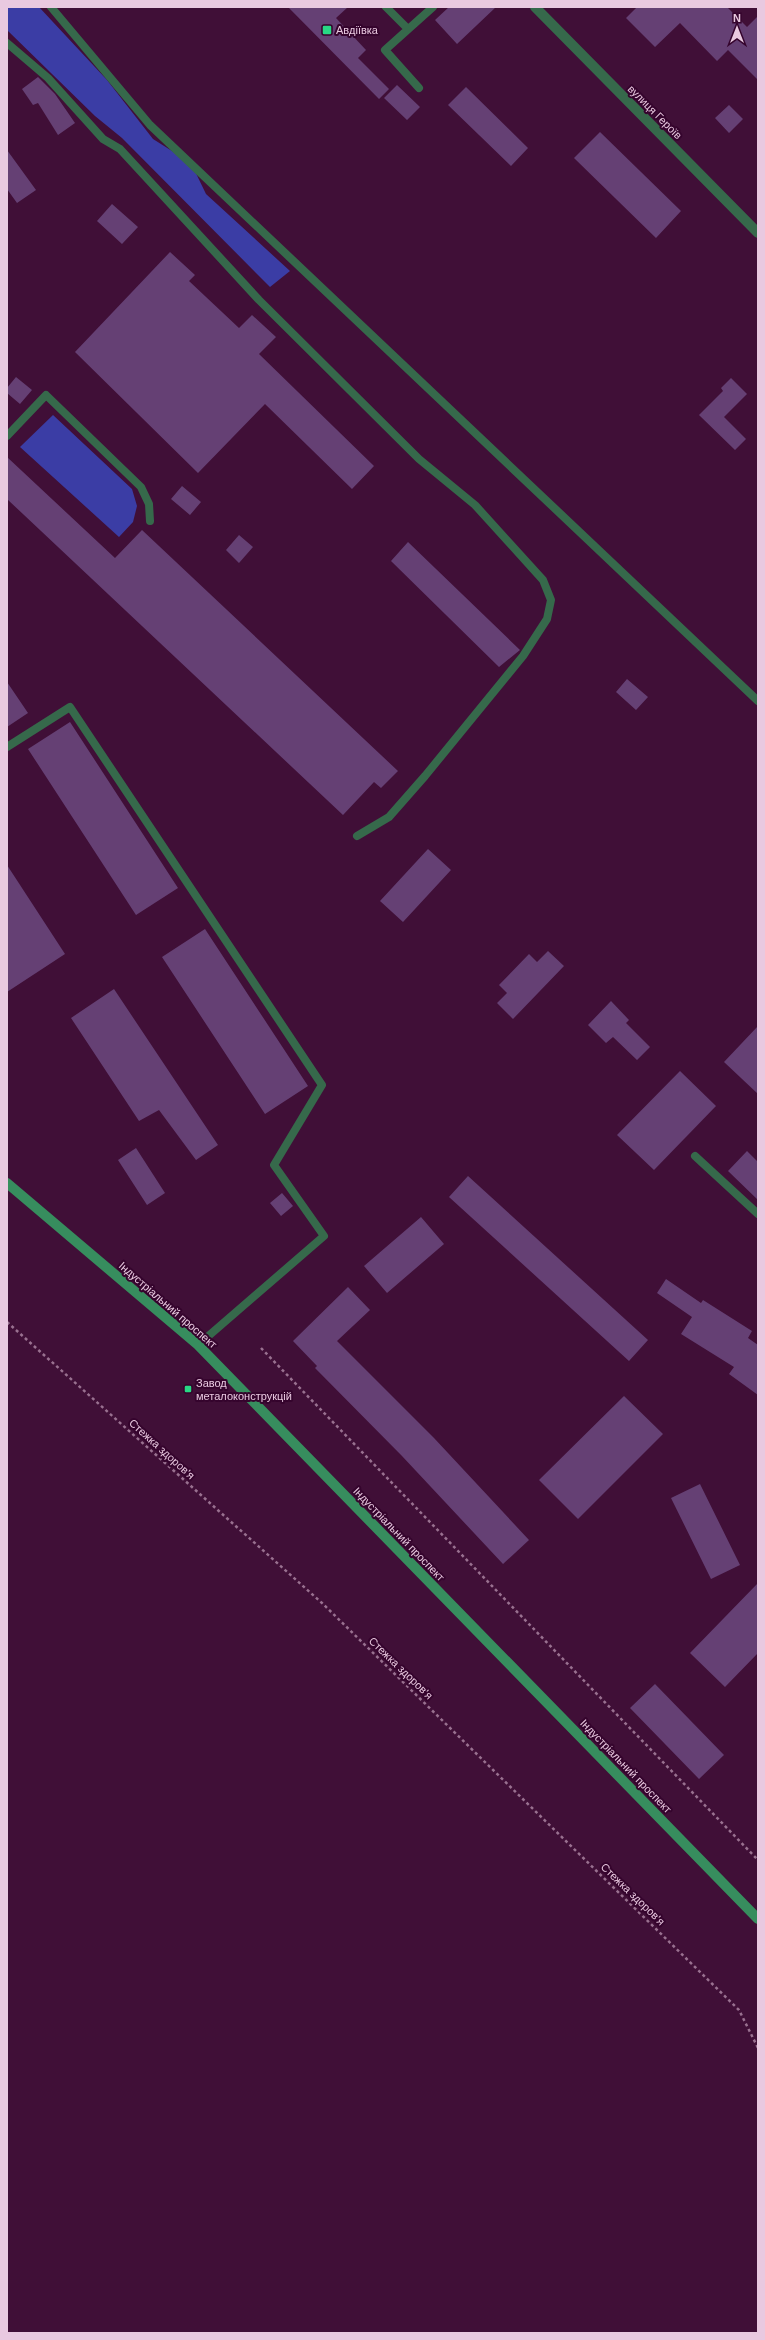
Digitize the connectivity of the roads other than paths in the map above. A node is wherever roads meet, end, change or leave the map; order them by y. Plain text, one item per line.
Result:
1 (51, 7) edge
2 (386, 7) edge
3 (433, 7) edge
4 (535, 7) edge
5 (408, 29) junction
6 (7, 43) edge
7 (419, 88) dead end
8 (758, 233) edge
9 (7, 436) edge
10 (150, 521) dead end
11 (758, 701) edge
12 (7, 747) edge
13 (357, 836) dead end
14 (695, 1156) dead end
15 (7, 1183) edge
16 (758, 1214) edge
17 (198, 1345) junction
18 (758, 1919) edge

1 - 11 lane
2 - 5 lane
3 - 5 lane
4 - 8 street, вулиця Героїв
5 - 7 lane
6 - 13 lane
9 - 10 lane
12 - 17 lane
14 - 16 lane
15 - 17 street, Індустріальний проспект
17 - 18 street, Індустріальний проспект

